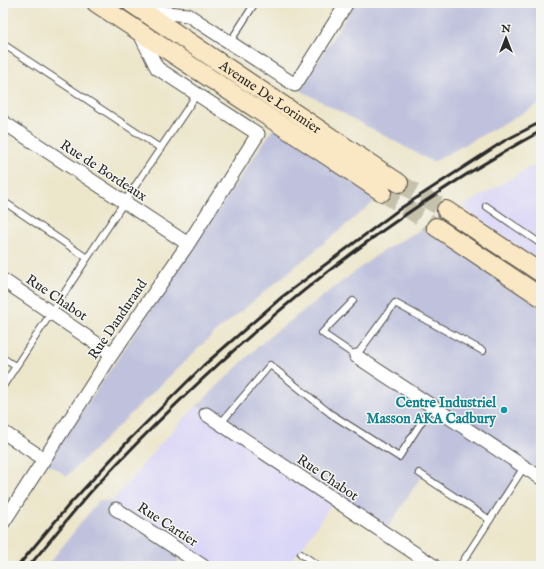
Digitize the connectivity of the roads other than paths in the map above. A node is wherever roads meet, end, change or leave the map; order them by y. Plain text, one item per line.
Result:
1 (96, 3) edge
2 (255, 3) edge
3 (347, 3) edge
4 (136, 7) edge
5 (139, 32) junction
6 (230, 42) junction
7 (3, 44) edge
8 (198, 94) junction
9 (3, 122) edge
10 (258, 134) joint
11 (160, 148) junction
12 (399, 183) tunnel mouth
13 (382, 192) tunnel mouth
14 (3, 202) edge
15 (124, 202) junction
16 (486, 206) dead end
17 (446, 210) tunnel mouth
18 (436, 227) tunnel mouth
19 (188, 244) junction
20 (541, 244) edge
21 (87, 258) junction
22 (541, 273) edge
23 (3, 280) edge
24 (541, 297) edge
25 (353, 301) dead end
26 (52, 312) junction
27 (483, 351) dead end
28 (112, 354) junction
29 (356, 356) junction
30 (3, 358) edge
31 (16, 366) junction
32 (3, 386) edge
33 (431, 407) junction
34 (206, 414) dead end
35 (220, 424) junction
36 (3, 432) edge
37 (44, 459) junction
38 (524, 467) junction
39 (419, 473) dead end
40 (541, 478) edge
41 (116, 509) dead end
42 (490, 520) junction
43 (3, 523) edge
44 (301, 554) dead end
45 (203, 566) edge
46 (318, 566) edge
47 (434, 566) edge
48 (460, 566) edge

1 - 5 main road, Avenue De Lorimier
2 - 6 lane
3 - 6 street, Avenue De Lorimier
4 - 6 street, Avenue De Lorimier
4 - 12 main road, Avenue De Lorimier
5 - 8 street, Avenue De Lorimier
5 - 13 main road, Avenue De Lorimier
7 - 11 lane
8 - 10 street, Avenue De Lorimier
8 - 11 lane
9 - 15 street, Rue de Bordeaux
10 - 19 street, Rue Dandurand
11 - 15 lane
14 - 21 lane
15 - 19 street, Rue de Bordeaux
15 - 21 lane
16 - 20 lane
17 - 22 main road
18 - 24 main road
19 - 28 street, Rue Dandurand
21 - 26 lane
23 - 26 street, Rue Chabot
25 - 29 lane
26 - 28 street, Rue Chabot
26 - 31 lane
27 - 29 lane
28 - 37 street, Rue Dandurand
29 - 33 street
30 - 31 lane
31 - 32 lane
33 - 35 lane
33 - 38 street
34 - 35 street, Rue Chabot
35 - 47 street, Rue Chabot
36 - 37 street
37 - 43 street, Rue Dandurand
38 - 40 street
38 - 42 lane
39 - 42 lane
41 - 45 street, Rue Cartier
42 - 48 lane
44 - 46 lane

